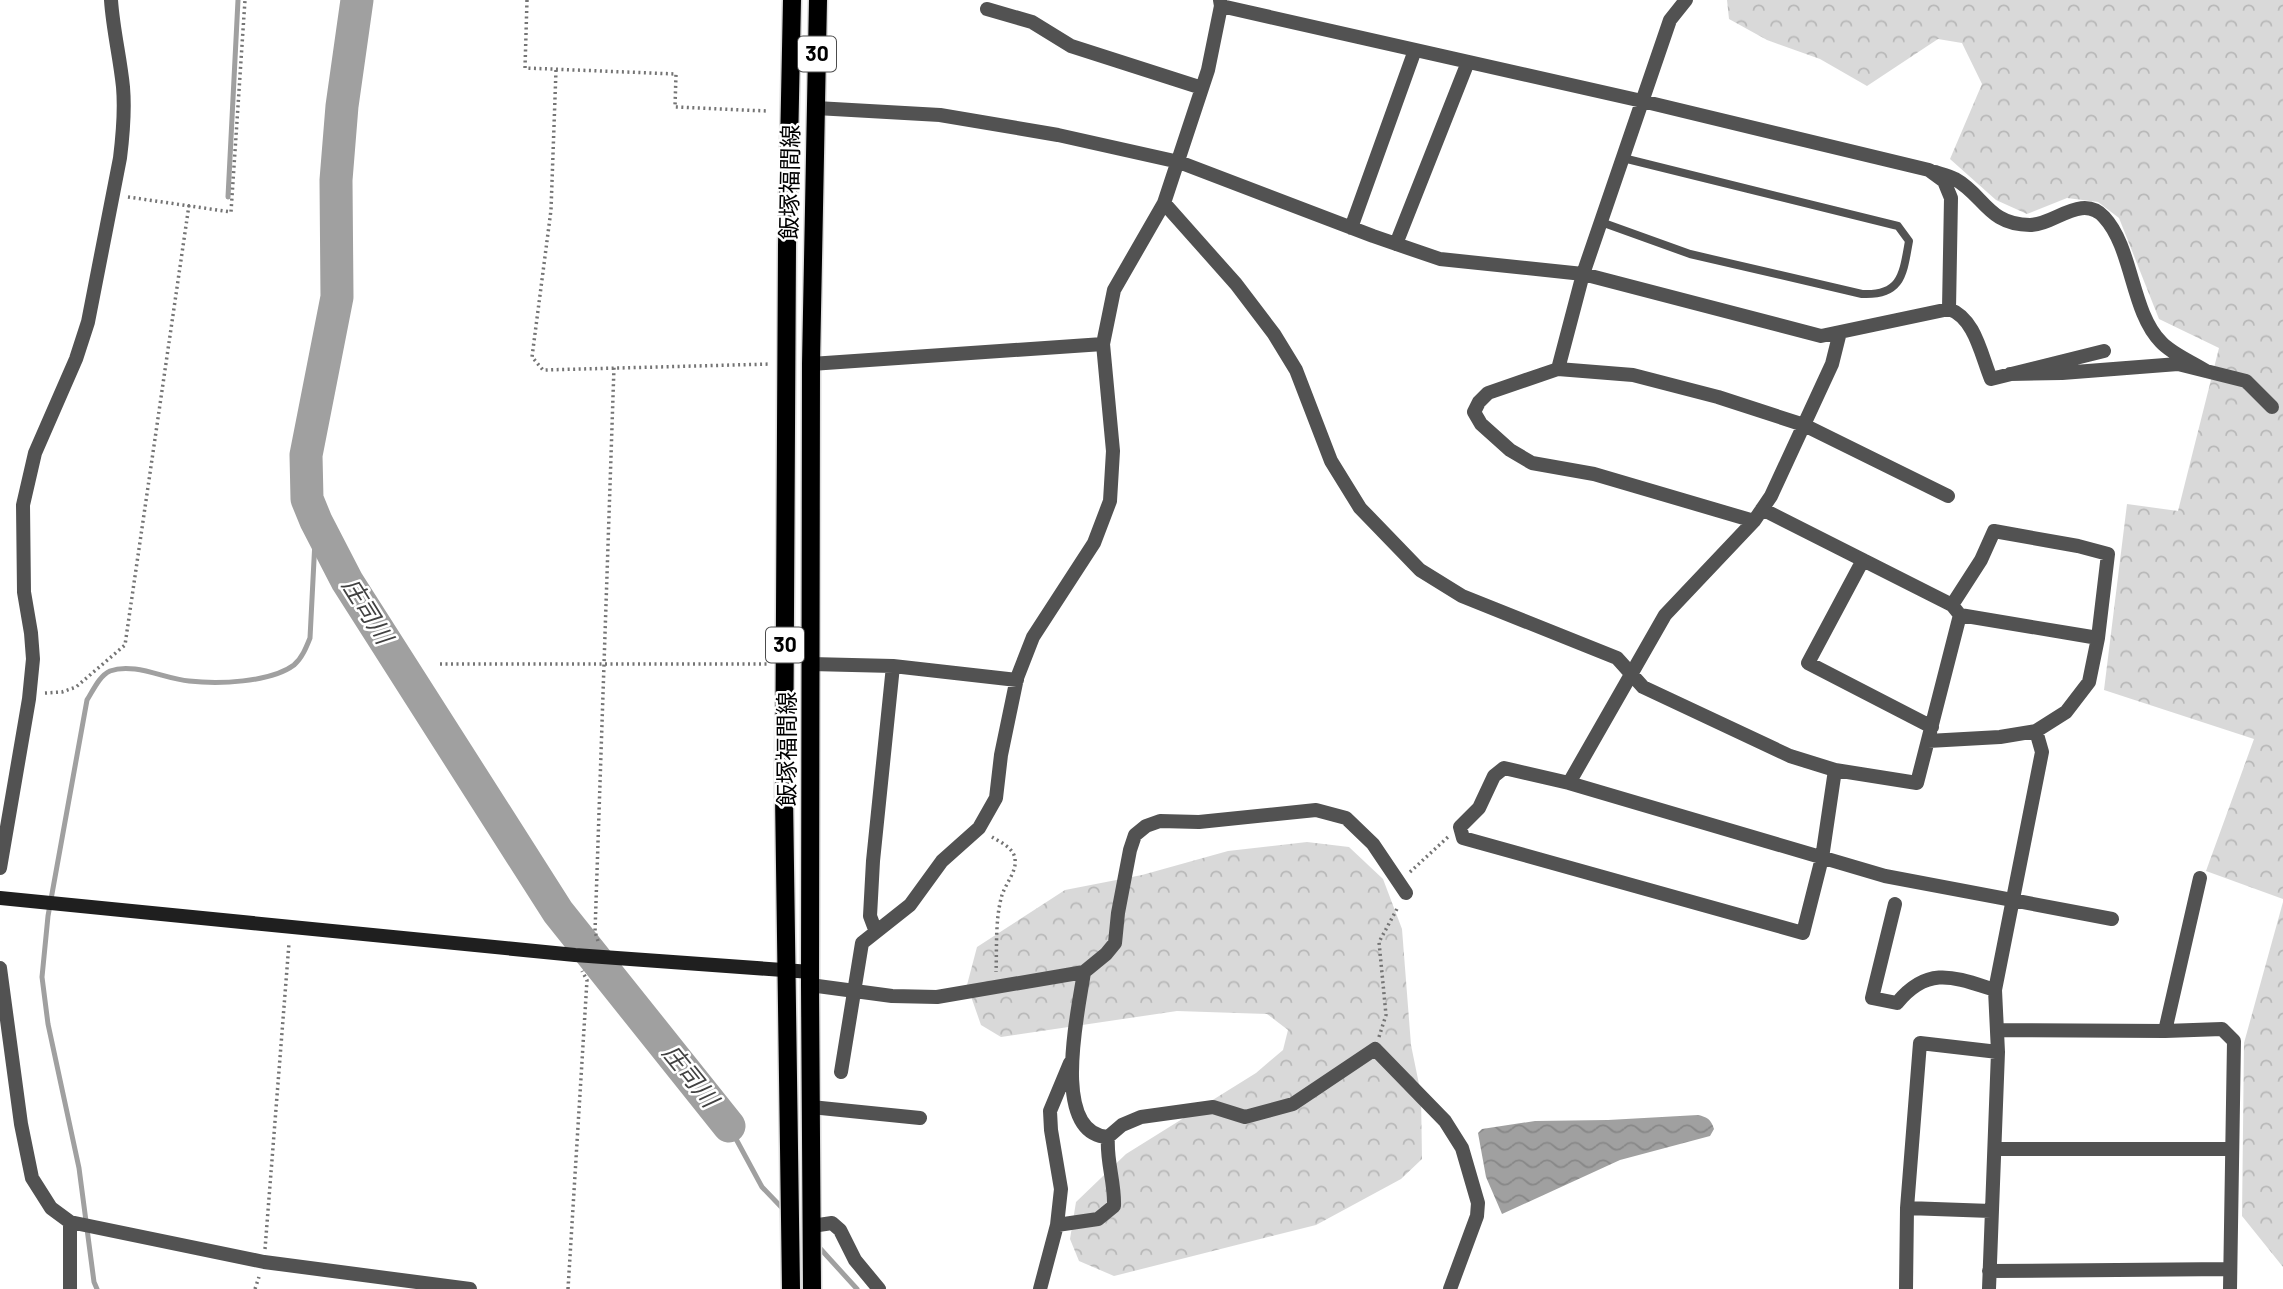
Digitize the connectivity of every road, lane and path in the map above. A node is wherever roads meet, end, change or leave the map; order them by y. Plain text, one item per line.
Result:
1 (111, 0) edge
2 (245, 0) edge
3 (527, 0) edge
4 (792, 0) edge
5 (818, 0) edge
6 (1686, 0) edge
7 (1220, 3) edge
8 (987, 9) dead end
9 (1415, 50) junction
10 (1468, 62) junction
11 (556, 70) junction
12 (1202, 88) junction
13 (1642, 101) junction
14 (816, 108) junction
15 (767, 111) dead end
16 (1623, 158) junction
17 (1179, 162) junction
18 (1929, 170) junction
19 (113, 195) junction
20 (1164, 203) junction
21 (189, 205) junction
22 (1601, 222) junction
23 (1351, 228) junction
24 (1396, 244) junction
25 (1583, 274) junction
26 (1949, 309) junction
27 (1840, 332) junction
28 (1103, 344) junction
29 (2104, 351) dead end
30 (787, 364) junction
31 (811, 364) junction
32 (614, 366) junction
33 (1558, 369) junction
34 (2206, 371) junction
35 (2010, 374) junction
36 (2272, 407) dead end
37 (1804, 425) junction
38 (1948, 496) dead end
39 (1758, 515) junction
40 (1863, 561) junction
41 (1956, 610) junction
42 (2098, 638) junction
43 (440, 664) dead end
44 (604, 664) junction
45 (785, 664) junction
46 (811, 664) junction
47 (893, 666) junction
48 (1631, 672) junction
49 (1017, 680) junction
50 (29, 695) junction
51 (2036, 731) junction
52 (1930, 734) junction
53 (1835, 770) junction
54 (1569, 783) junction
55 (1461, 827) junction
56 (979, 828) junction
57 (1822, 858) junction
58 (0, 868) edge
59 (2200, 878) dead end
60 (1403, 888) junction
61 (0, 898) edge
62 (2011, 901) junction
63 (1895, 904) dead end
64 (2112, 919) dead end
65 (290, 926) junction
66 (876, 932) junction
67 (573, 955) junction
68 (605, 957) junction
69 (0, 968) edge
70 (785, 970) junction
71 (1084, 972) junction
72 (811, 978) junction
73 (995, 988) junction
74 (1995, 990) junction
75 (852, 991) junction
76 (1998, 1030) junction
77 (2165, 1031) junction
78 (1375, 1049) junction
79 (1998, 1052) junction
80 (1072, 1059) junction
81 (841, 1072) dead end
82 (811, 1107) junction
83 (920, 1118) dead end
84 (1108, 1137) junction
85 (1996, 1149) junction
86 (2232, 1149) junction
87 (1907, 1208) junction
88 (1991, 1211) junction
89 (70, 1222) junction
90 (1056, 1225) junction
91 (811, 1226) junction
92 (264, 1262) junction
93 (2230, 1269) junction
94 (1989, 1271) junction
95 (815, 1285) edge
96 (1454, 1288) edge
97 (71, 1289) edge
98 (255, 1289) edge
99 (470, 1289) edge
100 (568, 1289) edge
101 (791, 1289) edge
102 (879, 1289) edge
103 (1040, 1289) edge
104 (1906, 1289) edge
105 (1989, 1289) edge
106 (2230, 1289) edge

1 - 19 street
2 - 21 path
3 - 11 path
4 - 30 main road, 飯塚福間線 / 30
5 - 14 main road, 飯塚福間線 / 30
6 - 13 street
7 - 9 street
7 - 12 street
8 - 12 street
9 - 10 street
9 - 23 street
10 - 13 street
10 - 24 street
11 - 15 path
11 - 32 path
12 - 17 street
13 - 16 street
13 - 18 street
14 - 17 street
14 - 31 main road, 飯塚福間線 / 30
16 - 22 street
16 - 22 lane
17 - 20 street
17 - 23 street
18 - 26 street
18 - 34 street
19 - 21 path
19 - 50 street
20 - 28 street
20 - 48 street
21 - 50 path
22 - 25 street
23 - 24 street
24 - 25 street
25 - 27 street
25 - 33 street
26 - 27 street
26 - 35 street
27 - 37 street
28 - 31 street
28 - 49 street
29 - 35 street
30 - 32 path
30 - 45 main road, 飯塚福間線 / 30
31 - 46 main road, 飯塚福間線 / 30
32 - 44 path
33 - 37 street
33 - 39 street
34 - 35 street
34 - 36 street
37 - 38 street
37 - 39 street
39 - 40 street
39 - 48 street
40 - 41 street
40 - 52 street
41 - 42 street
41 - 42 street
41 - 52 street
42 - 51 street
43 - 44 path
44 - 45 path
44 - 68 path
45 - 70 main road, 飯塚福間線 / 30
46 - 47 street
46 - 72 main road, 飯塚福間線 / 30
47 - 49 street
47 - 66 street
48 - 53 street
48 - 54 street
49 - 56 street
50 - 58 street
51 - 52 street
51 - 62 street
52 - 53 street
53 - 57 street
54 - 55 street
54 - 57 street
55 - 57 street
55 - 60 path
56 - 66 street
56 - 73 path
57 - 62 street
59 - 77 street
60 - 71 street
60 - 78 path
61 - 65 street
62 - 64 street
62 - 74 street
63 - 74 street
65 - 67 street
65 - 92 path
66 - 75 street
67 - 68 street
67 - 100 path
68 - 70 street
69 - 89 street
70 - 72 street
70 - 101 main road, 飯塚福間線 / 30
71 - 73 street
71 - 80 street
72 - 75 street
72 - 82 main road, 飯塚福間線 / 30
73 - 75 street
74 - 76 street
75 - 81 street
76 - 77 street
76 - 79 street
77 - 86 street
78 - 84 street
78 - 96 street
79 - 85 street
79 - 87 street
80 - 84 street
80 - 90 street
82 - 83 street
82 - 91 main road, 飯塚福間線 / 30
84 - 90 street
85 - 86 street
85 - 88 street
86 - 93 street
87 - 88 street
87 - 104 street
88 - 94 street
89 - 92 street
89 - 97 street
90 - 103 street
91 - 95 main road, 飯塚福間線 / 30
91 - 102 street
92 - 98 path
92 - 99 street
93 - 94 street
93 - 106 street
94 - 105 street

